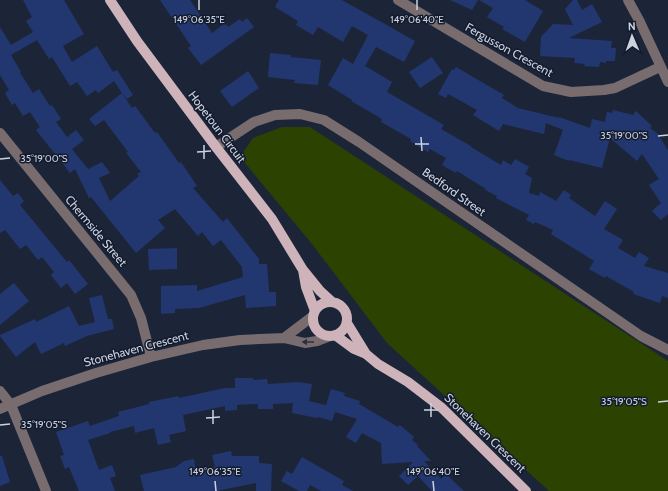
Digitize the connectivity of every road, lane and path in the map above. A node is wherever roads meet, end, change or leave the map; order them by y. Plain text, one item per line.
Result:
1 (110, 0) edge
2 (398, 0) edge
3 (628, 0) edge
4 (660, 67) junction
5 (668, 82) edge
6 (0, 133) edge
7 (216, 147) junction
8 (304, 270) junction
9 (331, 301) junction
10 (314, 314) junction
11 (347, 322) junction
12 (333, 336) junction
13 (284, 338) junction
14 (668, 350) edge
15 (366, 354) junction
16 (151, 357) junction
17 (0, 392) edge
18 (11, 405) junction
19 (0, 409) edge
20 (46, 491) edge
21 (526, 491) edge

1 - 7 main road, Hopetoun Circuit
2 - 4 street, Fergusson Crescent
3 - 4 street
4 - 5 street
6 - 16 street, Chermside Street
7 - 8 main road, Hopetoun Circuit
7 - 14 street, Bedford Street
8 - 9 main road, Hopetoun Circuit
8 - 10 main road, Hopetoun Circuit
9 - 10 main road
9 - 11 main road
10 - 12 main road
10 - 13 street
11 - 12 main road
11 - 15 main road, Stonehaven Crescent
12 -> 13 street, Stonehaven Crescent
12 - 15 main road, Stonehaven Crescent
13 - 16 street, Stonehaven Crescent
15 - 21 main road, Stonehaven Crescent
16 - 18 street, Stonehaven Crescent
17 - 18 street
18 - 19 street, Stonehaven Crescent
18 - 20 street

